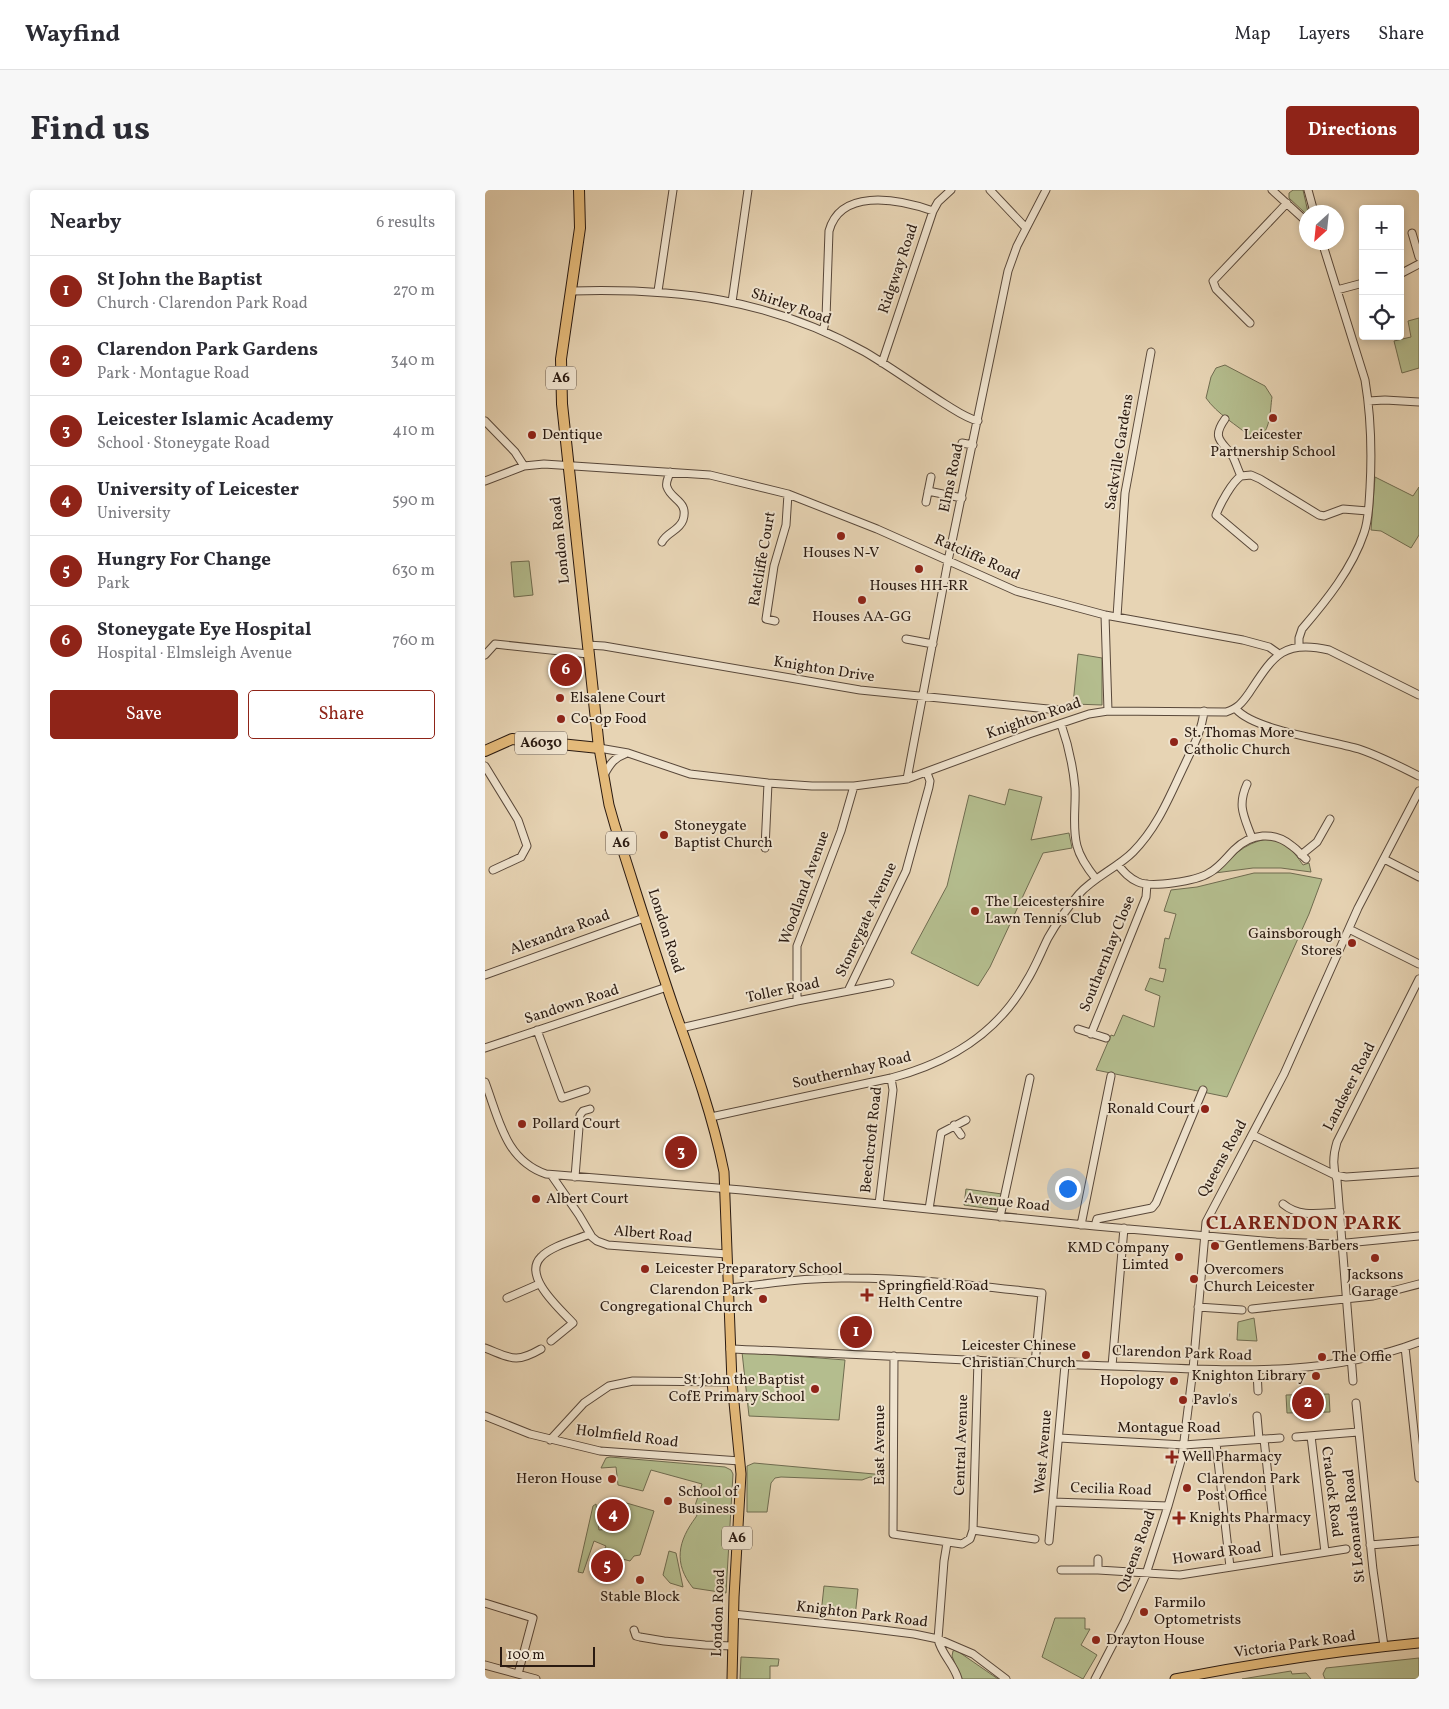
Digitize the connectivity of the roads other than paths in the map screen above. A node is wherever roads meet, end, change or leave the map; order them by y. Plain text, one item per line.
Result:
1 (579, 190) edge
2 (673, 190) edge
3 (748, 190) edge
4 (951, 190) edge
5 (990, 190) edge
6 (1046, 190) edge
7 (1308, 190) edge
8 (1277, 191) edge
9 (880, 192) dead end
10 (843, 201) dead end
11 (1287, 203) junction
12 (1312, 205) edge
13 (933, 211) junction
14 (1299, 214) edge
15 (1026, 228) junction
16 (1412, 233) dead end
17 (1325, 250) edge
18 (1419, 257) edge
19 (1419, 264) edge
20 (1404, 272) edge
21 (1359, 284) edge
22 (1337, 290) junction
23 (572, 291) junction
24 (658, 291) junction
25 (732, 302) junction
26 (1250, 323) dead end
27 (823, 331) junction
28 (1151, 352) dead end
29 (882, 363) junction
30 (1368, 401) junction
31 (1419, 402) edge
32 (1225, 419) dead end
33 (485, 421) edge
34 (978, 421) junction
35 (962, 443) dead end
36 (973, 445) junction
37 (524, 466) junction
38 (568, 466) junction
39 (670, 472) junction
40 (1241, 476) junction
41 (931, 477) dead end
42 (485, 481) edge
43 (928, 491) junction
44 (788, 494) junction
45 (962, 498) junction
46 (926, 502) dead end
47 (1368, 511) junction
48 (662, 542) dead end
49 (1254, 546) dead end
50 (948, 560) junction
51 (1105, 615) junction
52 (1117, 617) junction
53 (775, 621) dead end
54 (906, 639) dead end
55 (933, 644) junction
56 (1299, 647) junction
57 (588, 650) junction
58 (1279, 654) junction
59 (485, 655) edge
60 (1419, 695) edge
61 (922, 696) junction
62 (1235, 709) junction
63 (1058, 710) dead end
64 (1108, 711) junction
65 (1205, 711) junction
66 (1061, 724) junction
67 (599, 748) junction
68 (485, 751) edge
69 (628, 752) junction
70 (485, 766) edge
71 (927, 773) junction
72 (603, 775) junction
73 (1419, 776) edge
74 (907, 779) junction
75 (768, 783) junction
76 (1247, 784) dead end
77 (854, 786) junction
78 (1419, 791) edge
79 (1336, 825) dead end
80 (1252, 838) junction
81 (765, 848) dead end
82 (1384, 859) junction
83 (1118, 865) junction
84 (493, 870) dead end
85 (1419, 877) edge
86 (1096, 879) junction
87 (1147, 884) junction
88 (644, 918) junction
89 (1349, 929) junction
90 (1419, 964) edge
91 (485, 975) edge
92 (1419, 979) edge
93 (890, 983) dead end
94 (667, 987) junction
95 (849, 991) junction
96 (797, 1001) junction
97 (681, 1028) junction
98 (537, 1030) junction
99 (1078, 1030) dead end
100 (1091, 1034) junction
101 (1106, 1038) dead end
102 (485, 1048) edge
103 (1111, 1076) dead end
104 (891, 1078) junction
105 (1030, 1078) dead end
106 (485, 1082) edge
107 (586, 1090) dead end
108 (1203, 1090) dead end
109 (590, 1109) dead end
110 (711, 1117) junction
111 (966, 1120) dead end
112 (954, 1125) junction
113 (961, 1135) dead end
114 (1253, 1135) junction
115 (1419, 1172) edge
116 (1335, 1175) junction
117 (552, 1176) junction
118 (575, 1177) junction
119 (725, 1189) junction
120 (879, 1204) junction
121 (1283, 1204) dead end
122 (929, 1210) junction
123 (1340, 1212) junction
124 (1000, 1216) junction
125 (1081, 1225) junction
126 (1095, 1226) junction
127 (1124, 1228) junction
128 (590, 1234) junction
129 (1204, 1236) junction
130 (1419, 1236) edge
131 (1342, 1244) junction
132 (727, 1254) junction
133 (539, 1284) junction
134 (1419, 1284) edge
135 (728, 1288) junction
136 (507, 1298) dead end
137 (1347, 1298) junction
138 (1198, 1307) junction
139 (1252, 1309) dead end
140 (1242, 1310) dead end
141 (551, 1341) dead end
142 (1419, 1342) edge
143 (1405, 1347) junction
144 (485, 1348) edge
145 (541, 1349) dead end
146 (730, 1349) junction
147 (894, 1356) junction
148 (978, 1360) junction
149 (1352, 1361) junction
150 (1035, 1363) junction
151 (1065, 1365) junction
152 (1112, 1366) junction
153 (1193, 1369) junction
154 (1257, 1371) junction
155 (1353, 1381) dead end
156 (732, 1382) junction
157 (1258, 1391) dead end
158 (1355, 1403) dead end
159 (485, 1416) edge
160 (1257, 1416) dead end
161 (1358, 1432) junction
162 (1311, 1436) junction
163 (1296, 1437) dead end
164 (1059, 1438) junction
165 (1280, 1438) dead end
166 (1261, 1439) junction
167 (550, 1440) junction
168 (1216, 1443) junction
169 (1184, 1444) junction
170 (740, 1461) junction
171 (1419, 1478) edge
172 (1053, 1502) junction
173 (1168, 1506) junction
174 (973, 1530) junction
175 (1035, 1539) dead end
176 (1419, 1540) edge
177 (1049, 1541) dead end
178 (947, 1543) junction
179 (1370, 1545) junction
180 (1346, 1549) dead end
181 (1325, 1552) junction
182 (1098, 1559) dead end
183 (1277, 1559) junction
184 (1229, 1567) junction
185 (1061, 1570) dead end
186 (1098, 1570) junction
187 (1146, 1574) junction
188 (485, 1603) edge
189 (733, 1614) junction
190 (634, 1630) dead end
191 (939, 1639) junction
192 (1419, 1643) edge
193 (733, 1646) junction
194 (1384, 1646) junction
195 (485, 1665) edge
196 (518, 1674) junction
197 (1095, 1678) edge
198 (536, 1679) edge
199 (732, 1679) edge
200 (957, 1679) edge
201 (1006, 1679) edge
202 (1175, 1679) edge

1 - 23 highway, London Road / A6
2 - 24 street
3 - 25 street
4 - 13 street, Ridgway Road
5 - 15 street
6 - 15 street, Elms Road
7 - 12 street
8 - 11 street
9 - 13 street
10 - 27 street
11 - 14 street
11 - 26 street
13 - 29 street, Ridgway Road
15 - 34 street, Elms Road
16 - 18 street
17 - 22 street
19 - 20 street
21 - 22 street
22 - 30 street
23 - 24 street, Shirley Road
23 - 38 highway, London Road / A6
24 - 25 street, Shirley Road
25 - 27 street, Shirley Road
27 - 29 street, Shirley Road
28 - 52 street, Sackville Gardens
29 - 34 street, Shirley Road
30 - 31 street
30 - 47 street
32 - 40 street
33 - 37 street
34 - 36 street, Elms Road
35 - 36 street
36 - 45 street, Elms Road
37 - 38 street, Ratcliffe Road
37 - 42 street, Ratcliffe Road
38 - 39 street, Ratcliffe Road
38 - 57 highway, London Road / A6
39 - 44 street, Ratcliffe Road
39 - 48 street
40 - 47 street
40 - 49 street
41 - 43 street
43 - 45 street
43 - 46 street
44 - 50 street, Ratcliffe Road
44 - 53 street, Ratcliffe Court
45 - 50 street, Elms Road
47 - 56 street
50 - 51 street, Ratcliffe Road
50 - 55 street, Elms Road
51 - 52 street, Ratcliffe Road
51 - 64 street
52 - 58 street, Ratcliffe Road
54 - 55 street
55 - 61 street, Elms Road
56 - 58 street
56 - 60 street
57 - 59 street, Knighton Drive
57 - 61 street, Knighton Drive
57 - 67 highway, London Road / A6
58 - 62 street
61 - 63 street, Knighton Drive
61 - 74 street, Elms Road
62 - 65 street, Knighton Road
62 - 73 street
64 - 65 street, Knighton Road
64 - 66 street, Knighton Road
65 - 83 street, Southernhay Road
66 - 71 street, Knighton Road
66 - 86 street
67 - 68 highway, A6030
67 - 69 street, Knighton Road
67 - 72 main road, London Road / A6
69 - 72 street
69 - 75 street, Knighton Road
70 - 84 street
71 - 74 street, Knighton Road
71 - 95 street, Stoneygate Avenue
72 - 88 main road, London Road / A6
74 - 77 street, Knighton Road
75 - 77 street, Knighton Road
75 - 81 street
76 - 80 street
77 - 96 street, Woodland Avenue
78 - 82 street, Queens Road
79 - 80 street
80 - 87 street
82 - 85 street
82 - 89 street, Queens Road
83 - 86 street, Southernhay Road
83 - 87 street
86 - 104 street, Southernhay Road
87 - 100 street, Southernhay Close
88 - 91 street, Alexandra Road
88 - 94 main road, London Road / A6
89 - 90 street
89 - 114 street, Queens Road
92 - 116 street, Landseer Road
93 - 95 street, Toller Road
94 - 97 main road, London Road / A6
94 - 98 street, Sandown Road
95 - 96 street, Toller Road
96 - 97 street, Toller Road
97 - 110 main road, London Road / A6
98 - 102 street, Sandown Road
98 - 107 street
99 - 100 street, Southernhay Close
100 - 101 street, Southernhay Close
103 - 125 street
104 - 110 street, Southernhay Road
104 - 120 street, Beechcroft Road
105 - 124 street
106 - 117 street
108 - 126 street
109 - 118 street
110 - 119 main road, London Road / A6
111 - 112 street
112 - 113 street
112 - 122 street
114 - 116 street
114 - 129 street, Queens Road
115 - 116 street
116 - 123 street, Landseer Road
117 - 118 street, Avenue Road
117 - 128 street
118 - 119 street, Avenue Road
119 - 120 street, Avenue Road
119 - 132 main road, London Road / A6
120 - 122 street, Avenue Road
121 - 123 street
122 - 124 street, Avenue Road
123 - 131 street, Landseer Road
124 - 125 street, Avenue Road
125 - 126 street, Avenue Road
126 - 127 street, Avenue Road
127 - 129 street, Avenue Road
127 - 152 street
128 - 132 street, Albert Road
128 - 133 street
129 - 131 street, Avenue Road
129 - 138 street, Queens Road
130 - 131 street, Avenue Road
131 - 137 street
132 - 135 main road, London Road / A6
133 - 136 street
133 - 141 street
134 - 137 street
135 - 146 main road, London Road / A6
135 - 150 street
137 - 139 street
137 - 149 street
138 - 140 street
138 - 153 street, Queens Road
142 - 143 street, Clarendon Park Road
143 - 149 street, Clarendon Park Road
143 - 171 street
144 - 145 street
146 - 147 street, Clarendon Park Road
146 - 156 main road, London Road / A6
147 - 148 street, Clarendon Park Road
147 - 178 street, East Avenue
148 - 150 street, Clarendon Park Road
148 - 174 street, Central Avenue
149 - 154 street, Clarendon Park Road
149 - 155 street
150 - 151 street, Clarendon Park Road
151 - 152 street, Clarendon Park Road
151 - 164 street, West Avenue
152 - 153 street, Clarendon Park Road
153 - 154 street, Clarendon Park Road
153 - 169 street, Queens Road
154 - 157 street
156 - 167 street
156 - 170 main road, London Road / A6
158 - 161 street, St Leonards Road
159 - 167 street, Holmfield Road
160 - 166 street
161 - 162 street
161 - 179 street, St Leonards Road
162 - 163 street
162 - 181 street, Cradock Road
164 - 169 street, Montague Road
164 - 172 street, West Avenue
165 - 166 street, Montague Road
166 - 168 street, Montague Road
166 - 183 street
167 - 170 street, Holmfield Road
168 - 169 street, Montague Road
168 - 184 street
169 - 173 street, Queens Road
170 - 189 main road, London Road / A6
172 - 173 street, Cecilia Road
172 - 177 street, West Avenue
173 - 187 street, Queens Road
174 - 175 street
174 - 178 street
176 - 179 street
178 - 191 street
179 - 194 street, St Leonards Road
180 - 181 street, Howard Road
181 - 183 street, Howard Road
182 - 186 street
183 - 184 street, Howard Road
184 - 187 street, Howard Road
185 - 186 street, Howard Road
186 - 187 street, Howard Road
187 - 197 street, Queens Road
188 - 196 street
189 - 191 street, Knighton Park Road
189 - 193 main road, London Road / A6
190 - 193 street
191 - 200 street
191 - 201 street, Knighton Park Road
192 - 194 main road, Victoria Park Road
193 - 199 main road, London Road / A6
194 - 202 main road, Victoria Park Road
195 - 196 street
196 - 198 street

